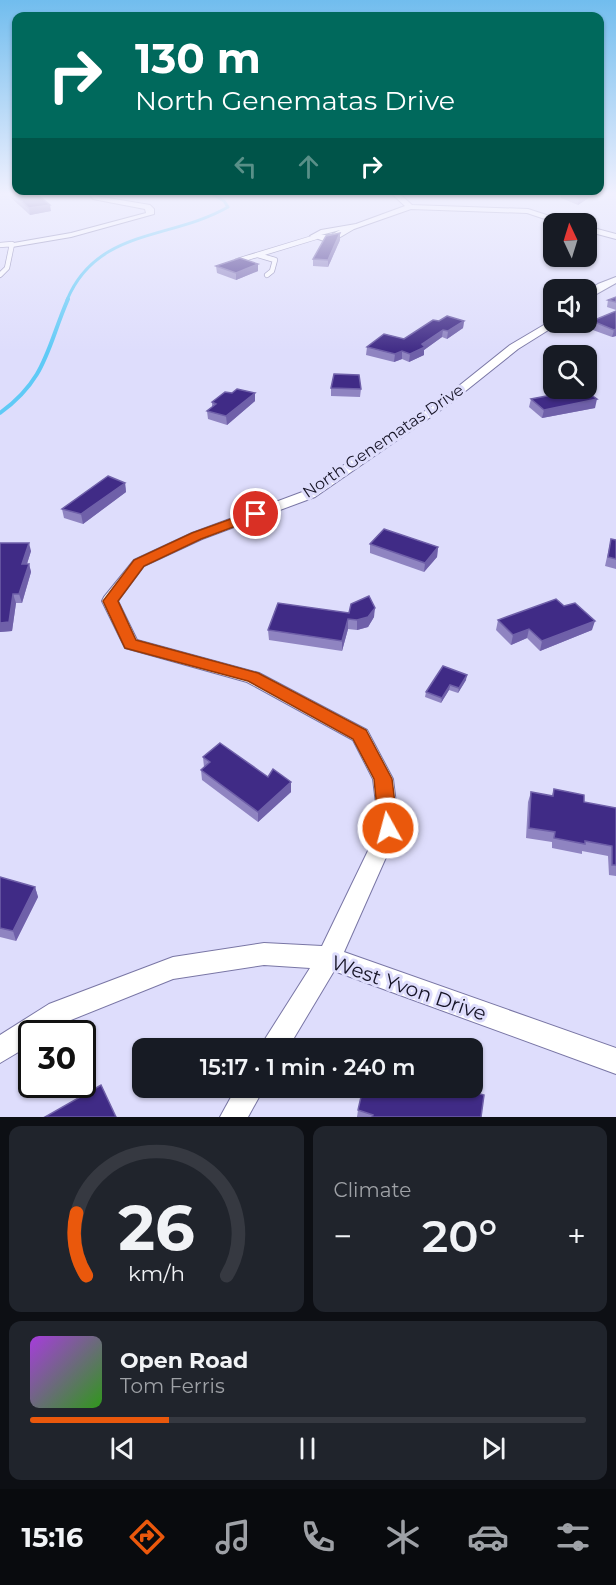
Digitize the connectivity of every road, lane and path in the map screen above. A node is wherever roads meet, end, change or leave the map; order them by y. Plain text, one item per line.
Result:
1 (11, 247) edge
2 (282, 247) edge
3 (256, 255) junction
4 (237, 261) edge
5 (0, 275) edge
6 (267, 275) dead end
7 (616, 280) edge
8 (597, 289) edge
9 (543, 329) edge
10 (329, 958) junction
11 (280, 1038) edge
12 (0, 1050) edge
13 (616, 1061) edge
14 (245, 1098) edge
15 (233, 1117) edge

1 - 5 lane
2 - 3 lane
3 - 4 lane
3 - 6 lane
7 - 8 street
9 - 10 street, North Genematas Drive
10 - 11 street, North Genematas Drive
10 - 12 street, West Yvon Drive
10 - 13 street, West Yvon Drive
14 - 15 street

